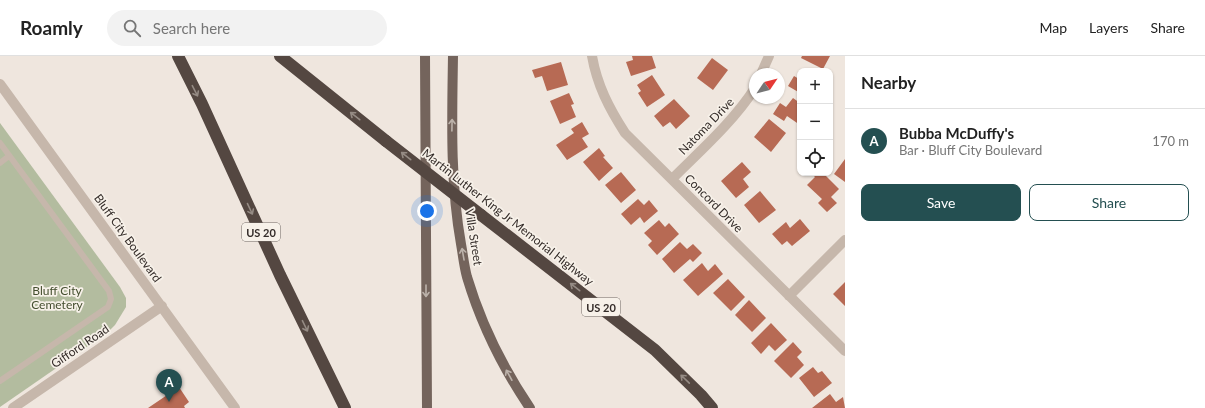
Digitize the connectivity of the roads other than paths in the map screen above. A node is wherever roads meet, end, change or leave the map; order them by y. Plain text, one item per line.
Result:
1 (178, 56) edge
2 (280, 56) edge
3 (425, 56) edge
4 (453, 56) edge
5 (592, 56) edge
6 (769, 56) edge
7 (764, 68) edge
8 (0, 84) edge
9 (749, 96) edge
10 (0, 143) edge
11 (9, 156) junction
12 (0, 163) edge
13 (672, 179) junction
14 (845, 240) edge
15 (789, 296) junction
16 (162, 306) junction
17 (845, 351) edge
18 (0, 381) edge
19 (14, 408) edge
20 (235, 408) edge
21 (345, 408) edge
22 (427, 408) edge
23 (530, 408) edge
24 (712, 408) edge

1 -> 21 highway, US 20
24 -> 2 highway, Martin Luther King Jr Memorial Highway / US 20, bridge
3 -> 22 main road
23 -> 4 main road, Villa Street
5 - 13 street, Concord Drive
6 - 7 street
8 - 16 street, Bluff City Boulevard
9 - 13 street, Natoma Drive
10 - 11 lane
11 - 12 lane
11 - 18 lane
13 - 15 street, Concord Drive
14 - 15 street
15 - 17 street, Concord Drive
16 - 19 street, Gifford Road
16 - 20 street, Bluff City Boulevard

